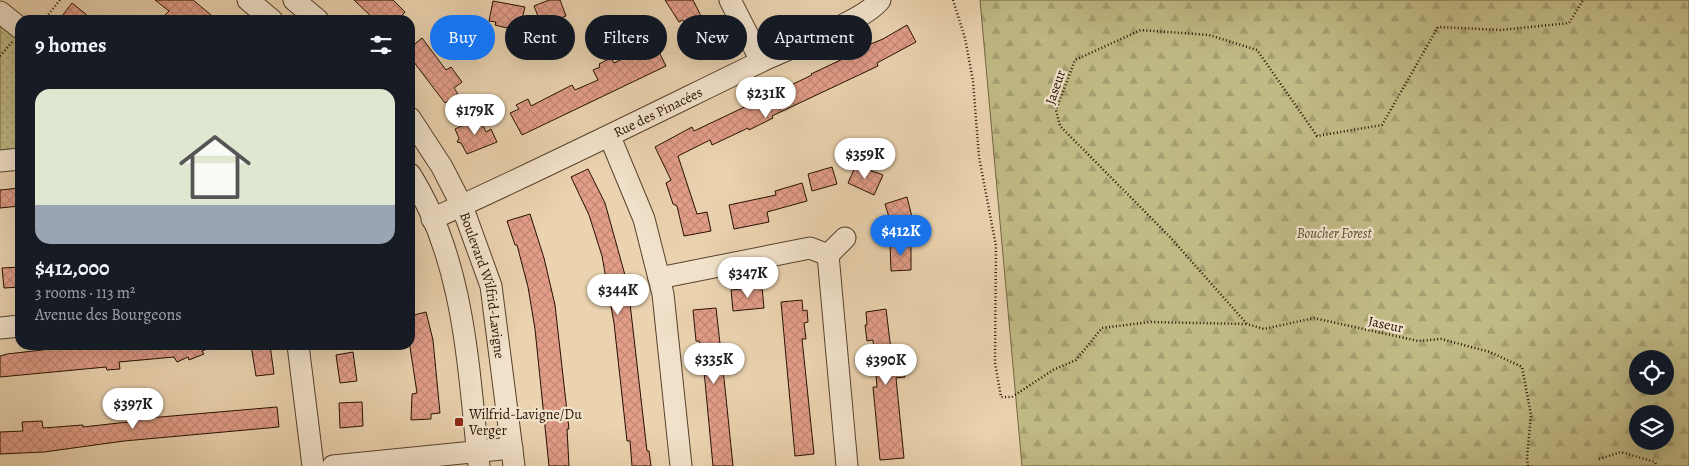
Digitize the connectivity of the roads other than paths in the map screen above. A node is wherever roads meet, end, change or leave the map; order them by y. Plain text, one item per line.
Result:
1 (248, 0) edge
2 (294, 0) edge
3 (730, 0) edge
4 (880, 0) edge
5 (0, 12) edge
6 (266, 15) edge
7 (312, 15) edge
8 (15, 24) edge
9 (761, 61) junction
10 (415, 126) edge
11 (610, 137) junction
12 (15, 160) edge
13 (0, 161) edge
14 (415, 184) edge
15 (462, 206) junction
16 (432, 220) junction
17 (845, 238) dead end
18 (828, 255) junction
19 (659, 278) junction
20 (15, 326) edge
21 (0, 328) edge
22 (299, 350) edge
23 (513, 457) edge
24 (478, 459) edge
25 (313, 466) edge
26 (333, 466) edge
27 (680, 466) edge
28 (848, 466) edge

1 - 6 street
2 - 7 street
3 - 9 street
4 - 9 street, Rue des Pinacées
5 - 8 street
9 - 11 street, Rue des Pinacées
10 - 15 street, Boulevard Wilfrid-Lavigne
11 - 15 street, Rue des Pinacées
11 - 19 street
12 - 13 street
14 - 16 street, Boulevard Wilfrid-Lavigne
15 - 16 street, Rue des Pinacées
15 - 23 street, Boulevard Wilfrid-Lavigne
16 - 24 street, Boulevard Wilfrid-Lavigne
17 - 18 street
18 - 19 street
18 - 28 street
19 - 27 street
20 - 21 street
22 - 25 street
23 - 24 street
24 - 26 street

